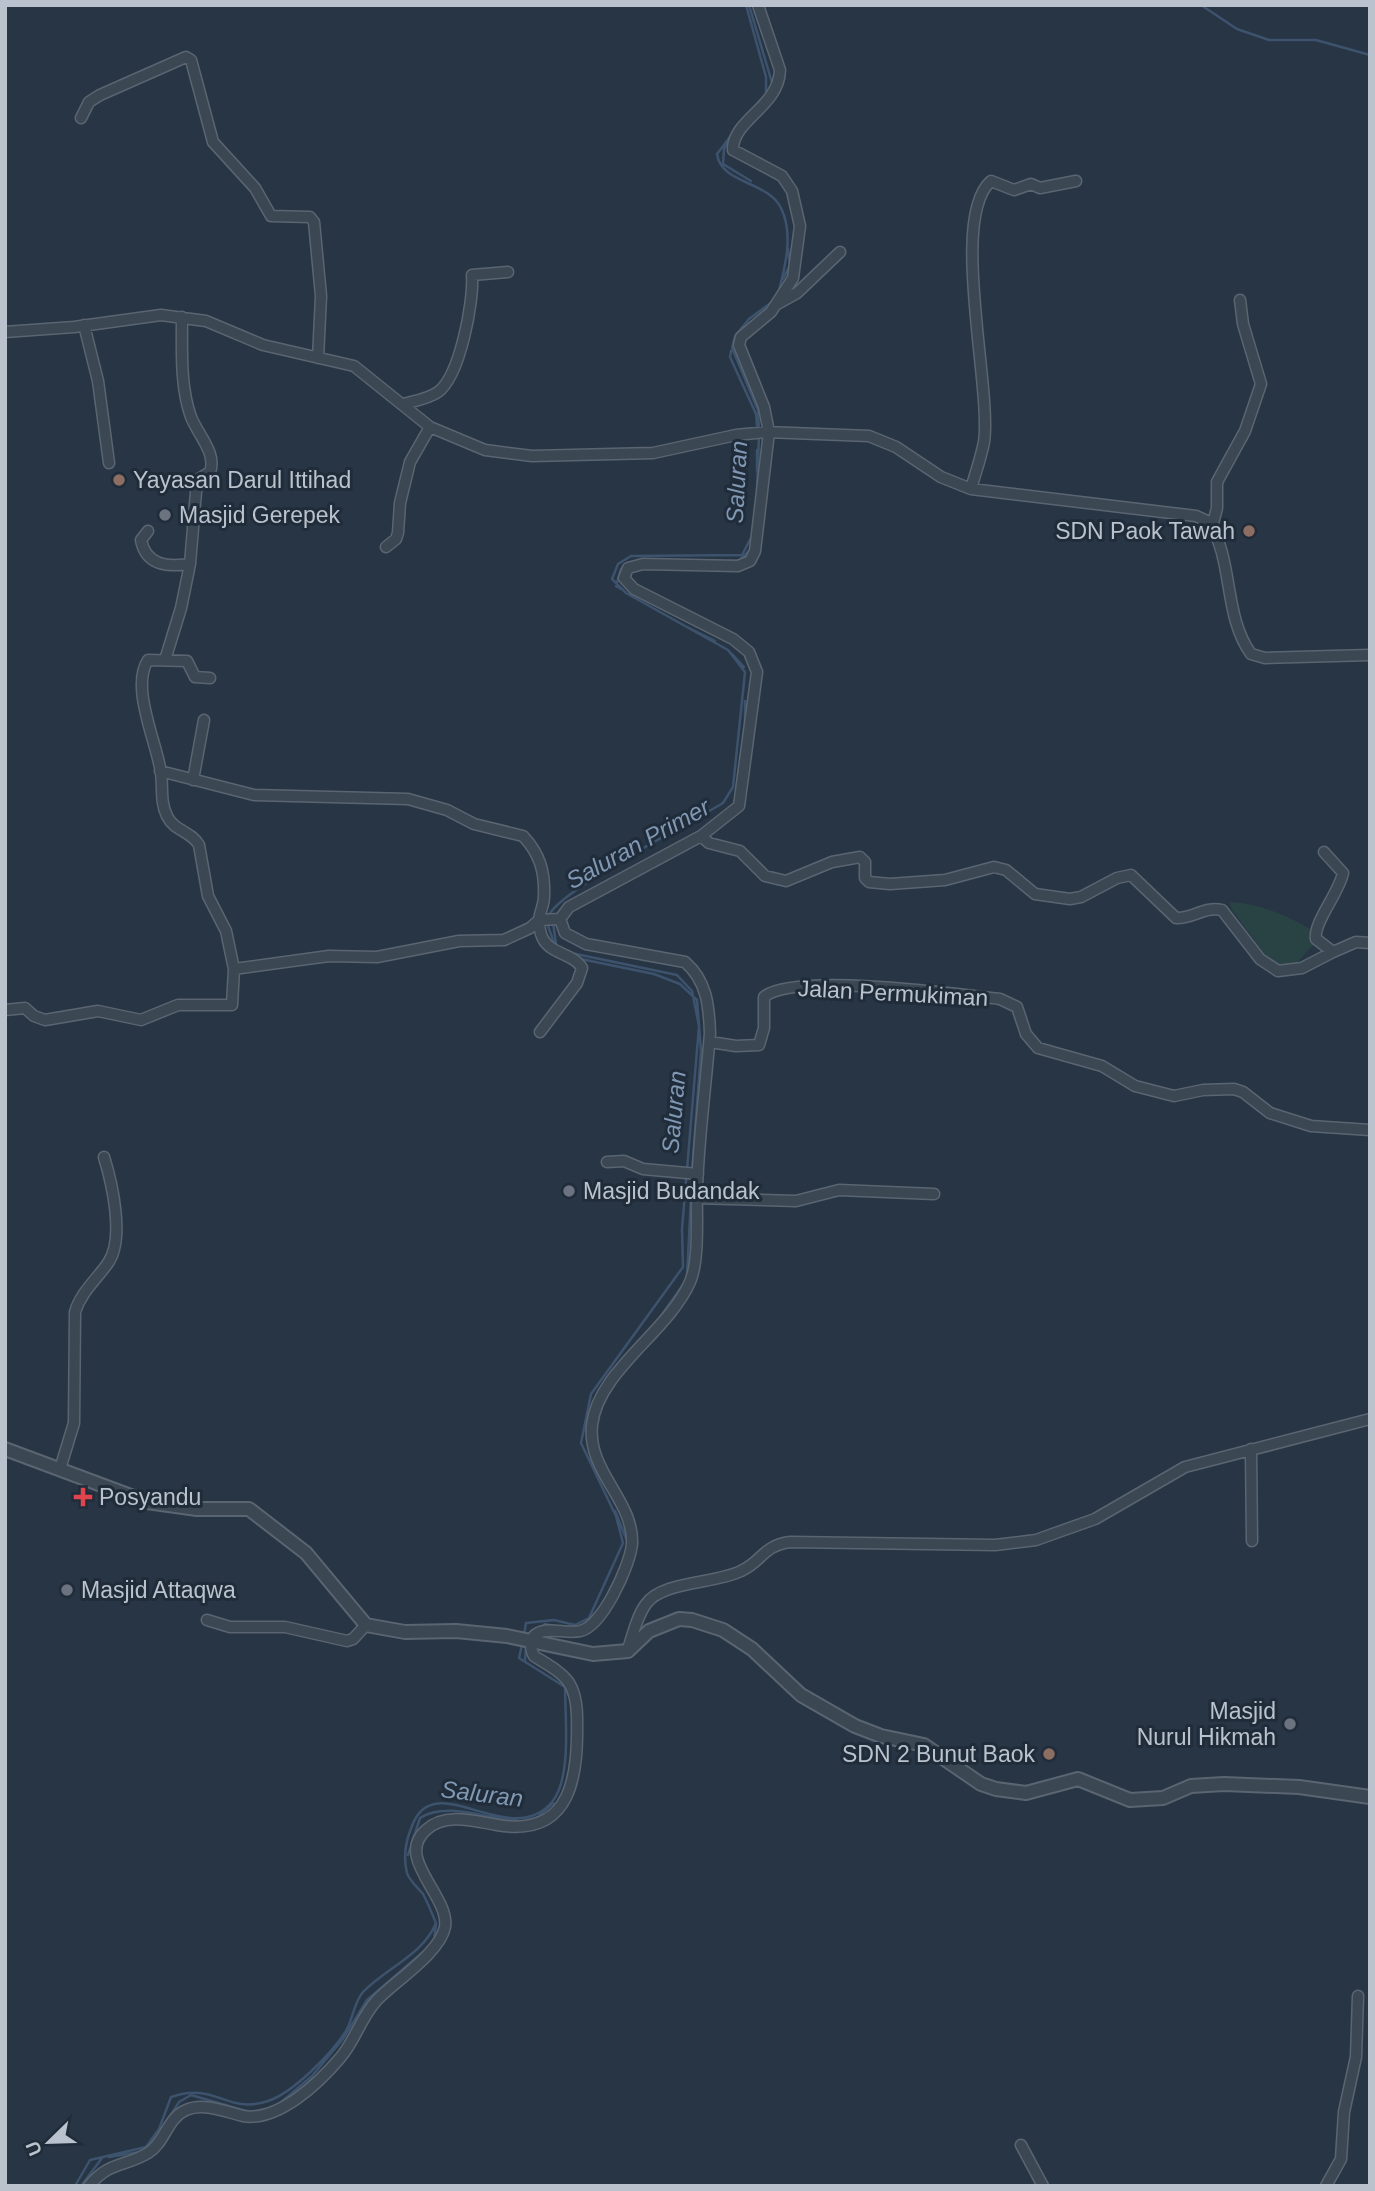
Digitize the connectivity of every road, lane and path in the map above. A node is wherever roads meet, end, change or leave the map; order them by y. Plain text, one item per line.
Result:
1 (758, 5) edge
2 (81, 118) dead end
3 (1076, 181) dead end
4 (840, 252) dead end
5 (508, 272) dead end
6 (1240, 300) dead end
7 (776, 304) junction
8 (181, 317) junction
9 (84, 325) junction
10 (5, 332) edge
11 (318, 358) junction
12 (402, 404) junction
13 (430, 427) junction
14 (767, 432) junction
15 (109, 463) dead end
16 (971, 489) junction
17 (1212, 527) junction
18 (148, 531) dead end
19 (386, 547) dead end
20 (190, 564) junction
21 (1370, 655) edge
22 (165, 660) junction
23 (211, 678) dead end
24 (204, 720) dead end
25 (160, 771) junction
26 (193, 780) junction
27 (701, 836) junction
28 (1324, 852) dead end
29 (558, 919) junction
30 (541, 920) junction
31 (1370, 943) edge
32 (1332, 952) junction
33 (234, 969) junction
34 (5, 1010) edge
35 (540, 1032) dead end
36 (710, 1042) junction
37 (1370, 1130) edge
38 (104, 1157) dead end
39 (607, 1162) dead end
40 (691, 1174) junction
41 (934, 1194) dead end
42 (696, 1198) junction
43 (1370, 1419) edge
44 (5, 1449) edge
45 (1251, 1449) junction
46 (60, 1469) junction
47 (1252, 1541) dead end
48 (207, 1620) dead end
49 (366, 1625) junction
50 (529, 1642) junction
51 (628, 1651) junction
52 (1370, 1797) edge
53 (1358, 1996) dead end
54 (1021, 2146) dead end
55 (89, 2186) edge
56 (1042, 2186) edge
57 (1326, 2186) edge

1 - 7 street
2 - 11 street
3 - 16 street
4 - 7 street
5 - 12 street
6 - 17 street
7 - 14 street
8 - 9 street
8 - 11 street
8 - 20 street
9 - 10 street
9 - 15 street
11 - 12 street
12 - 13 street
13 - 14 street
13 - 19 street
14 - 16 street
14 - 27 street
16 - 17 street
17 - 21 street
18 - 20 street
20 - 22 street
22 - 23 street
22 - 25 street
24 - 26 street
25 - 26 street
25 - 33 street
26 - 30 street
27 - 29 street
27 - 32 street
28 - 32 street
29 - 30 street
29 - 36 street
30 - 33 street
30 - 35 street
31 - 32 street
33 - 34 street
36 - 37 street, Jalan Permukiman
36 - 40 street
38 - 46 street
39 - 40 street
40 - 42 street
41 - 42 street
42 - 50 street
43 - 45 street
44 - 46 street
45 - 47 street
45 - 51 street
46 - 49 street
48 - 49 street
49 - 50 street
50 - 51 street
50 - 55 street
51 - 52 street
53 - 57 street
54 - 56 street

